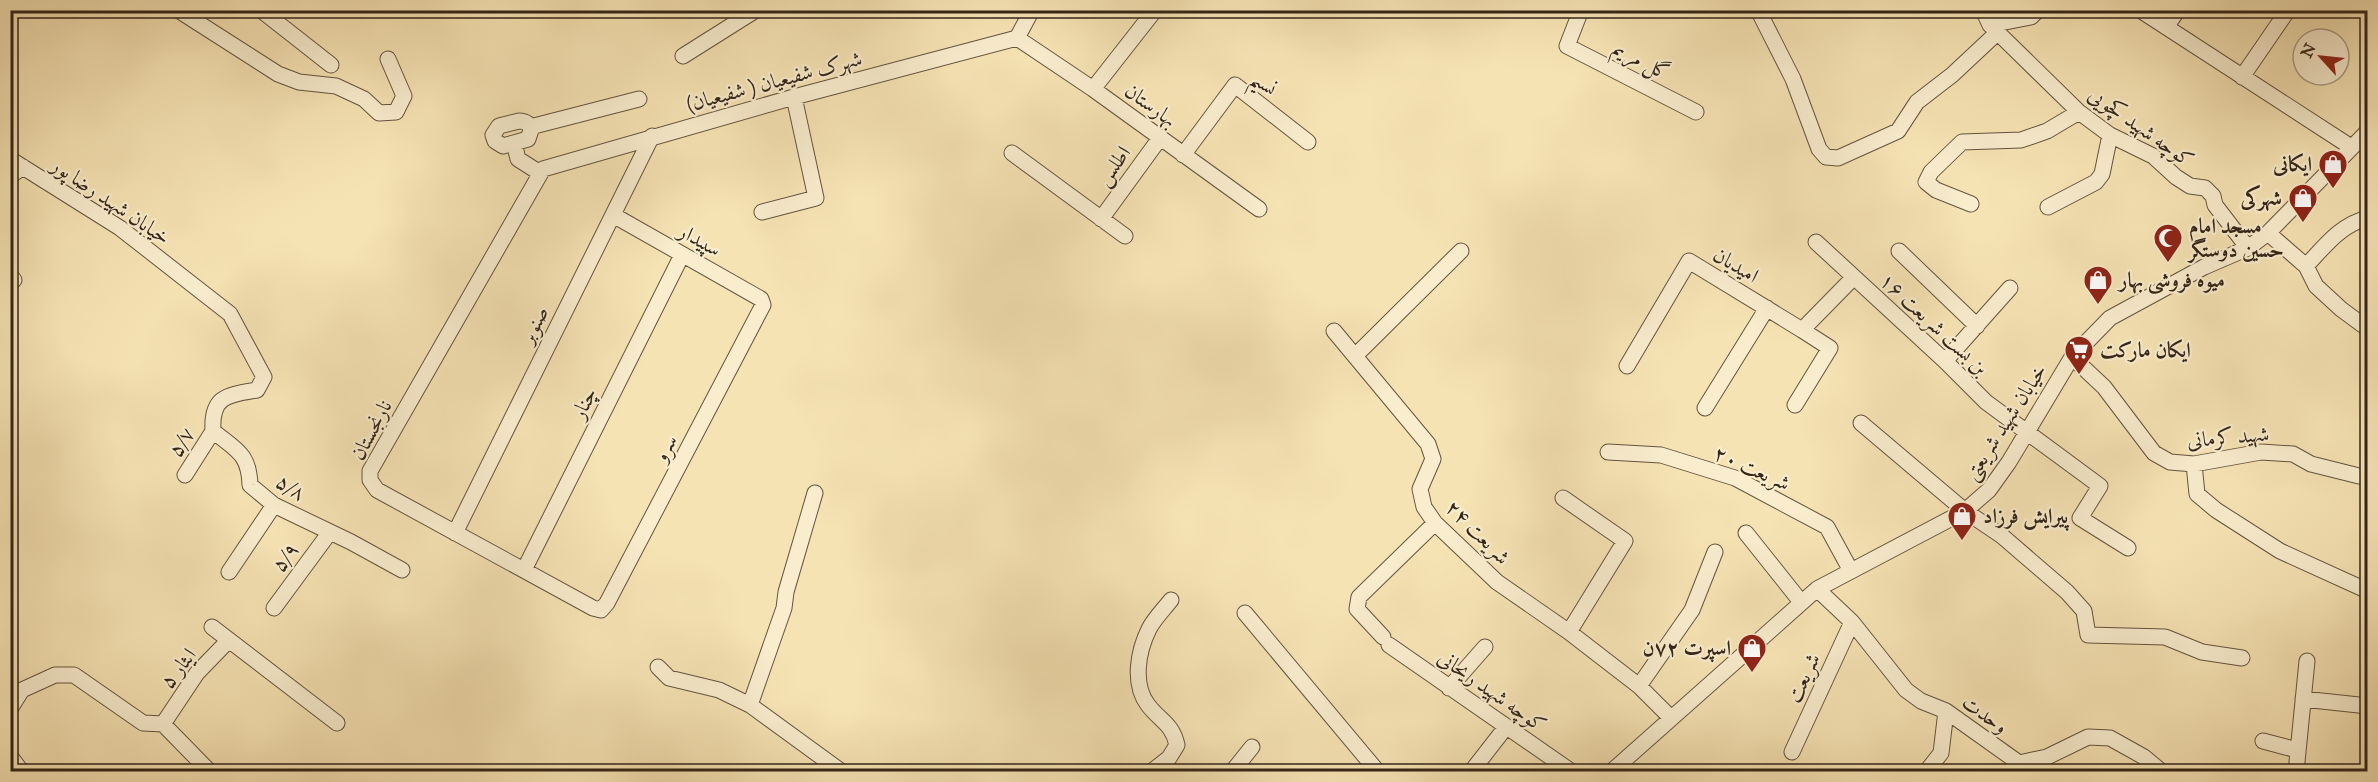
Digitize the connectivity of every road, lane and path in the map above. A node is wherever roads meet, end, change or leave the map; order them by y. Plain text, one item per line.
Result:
1 (178, 10) edge
2 (261, 10) edge
3 (756, 10) edge
4 (1032, 10) edge
5 (1155, 10) edge
6 (1581, 10) edge
7 (1758, 10) edge
8 (1983, 10) edge
9 (2038, 10) edge
10 (2140, 10) edge
11 (2178, 10) edge
12 (2288, 10) edge
13 (2166, 27) junction
14 (1994, 28) junction
15 (1017, 38) junction
16 (683, 56) dead end
17 (388, 59) dead end
18 (331, 65) dead end
19 (2242, 77) junction
20 (1093, 89) junction
21 (794, 97) junction
22 (639, 99) dead end
23 (1696, 112) dead end
24 (2079, 112) junction
25 (530, 127) junction
26 (2110, 135) junction
27 (652, 136) junction
28 (1160, 138) junction
29 (2361, 141) edge
30 (1308, 142) dead end
31 (514, 143) junction
32 (1012, 153) dead end
33 (1183, 155) junction
34 (14, 168) edge
35 (541, 171) junction
36 (1971, 204) dead end
37 (2048, 207) dead end
38 (1259, 209) dead end
39 (762, 212) dead end
40 (613, 215) junction
41 (2367, 218) edge
42 (1101, 219) junction
43 (2268, 233) junction
44 (1125, 236) dead end
45 (1816, 242) dead end
46 (2248, 248) junction
47 (1461, 251) dead end
48 (1899, 251) dead end
49 (682, 255) junction
50 (2306, 266) junction
51 (1854, 276) junction
52 (2010, 288) dead end
53 (764, 305) joint
54 (1767, 308) junction
55 (1977, 326) junction
56 (2367, 329) edge
57 (1803, 330) junction
58 (1334, 331) dead end
59 (1355, 356) junction
60 (2072, 357) junction
61 (1945, 361) junction
62 (1626, 366) dead end
63 (1795, 405) dead end
64 (1705, 408) dead end
65 (1861, 423) dead end
66 (213, 431) junction
67 (2027, 432) junction
68 (1608, 452) dead end
69 (2194, 464) junction
70 (185, 475) dead end
71 (2359, 476) dead end
72 (816, 493) dead end
73 (1563, 498) dead end
74 (274, 506) junction
75 (1965, 510) junction
76 (1435, 523) junction
77 (330, 532) junction
78 (455, 533) junction
79 (1746, 533) dead end
80 (2128, 548) dead end
81 (1715, 552) dead end
82 (402, 570) dead end
83 (524, 570) junction
84 (1851, 571) junction
85 (229, 572) dead end
86 (1817, 589) junction
87 (2367, 591) edge
88 (1172, 600) dead end
89 (1801, 602) junction
90 (274, 608) dead end
91 (601, 610) joint
92 (1245, 613) dead end
93 (1852, 622) junction
94 (212, 627) dead end
95 (1569, 632) junction
96 (230, 640) junction
97 (1485, 647) dead end
98 (2242, 658) dead end
99 (2307, 661) dead end
100 (658, 667) dead end
101 (1639, 686) junction
102 (1449, 688) junction
103 (2303, 699) junction
104 (750, 705) junction
105 (2367, 706) edge
106 (10, 709) edge
107 (1946, 711) junction
108 (1671, 718) junction
109 (337, 723) dead end
110 (164, 724) junction
111 (1506, 727) junction
112 (2263, 741) dead end
113 (1252, 747) dead end
114 (2298, 750) junction
115 (1792, 752) dead end
116 (10, 756) edge
117 (2020, 767) edge
118 (22, 771) edge
119 (210, 771) edge
120 (842, 771) edge
121 (1151, 771) edge
122 (1232, 771) edge
123 (1378, 771) edge
124 (1471, 771) edge
125 (1572, 771) edge
126 (1611, 771) edge
127 (1926, 771) edge
128 (2162, 771) edge
129 (2296, 771) edge

1 - 17 street
2 - 18 street
3 - 16 street
4 - 15 street
5 - 20 street
6 - 23 street, گل مریم
7 - 14 street
8 - 14 street, کوچه شهید کچویی
9 - 14 street
10 - 13 street
11 - 13 street
12 - 19 street
13 - 19 street
14 - 24 street, کوچه شهید کچویی
15 - 20 street, بهارستان
15 - 21 street, شهرک شفیعیان ( شفیعیان)
19 - 29 street
20 - 28 street, بهارستان
21 - 27 street, شهرک شفیعیان ( شفیعیان)
21 - 39 street
22 - 25 street
24 - 26 street, کوچه شهید کچویی
24 - 36 street
25 - 31 street
25 - 31 street
26 - 37 street
26 - 46 street, کوچه شهید کچویی
27 - 35 street, شهرک شفیعیان ( شفیعیان)
27 - 40 street, صنوبر
28 - 33 street, بهارستان
28 - 42 street, اطلس
29 - 43 street, خیابان شهید شریعتی
30 - 33 street, نسیم
31 - 35 street
32 - 42 street
33 - 38 street, بهارستان
34 - 66 street, خیابان شهید رضا پور
35 - 78 street, نارنجستان
40 - 49 street, سپیدار
40 - 78 street, صنوبر
41 - 50 street
42 - 44 street
43 - 46 street, خیابان شهید شریعتی
43 - 50 street
45 - 51 street, بن بست شریعت ۱۶
46 - 60 street, خیابان شهید شریعتی
47 - 59 street
48 - 55 street
49 - 53 street, سپیدار
49 - 83 street, چنار
50 - 56 street
51 - 57 street
51 - 61 street, بن بست شریعت ۱۶
52 - 55 street
53 - 91 street, سرو
54 - 57 street, امیدیان
54 - 62 street, امیدیان
54 - 64 street
55 - 61 street
57 - 63 street, امیدیان
58 - 59 street, شریعت ۲۴
59 - 76 street, شریعت ۲۴
60 - 67 street, خیابان شهید شریعتی
60 - 69 street, شهید کرمانی
61 - 67 street, بن بست شریعت ۱۶
65 - 75 street
66 - 70 street, ۵/۷
66 - 74 street, ۵/۸
67 - 75 street, خیابان شهید شریعتی
67 - 80 street, بن بست شریعت ۱۶
68 - 84 street, شریعت ۲۰
69 - 71 street, شهید کرمانی
69 - 87 street
72 - 104 street
73 - 95 street
74 - 77 street, ۵/۸
74 - 85 street
75 - 84 street, خیابان شهید شریعتی
75 - 98 street
76 - 95 street, شریعت ۲۴
76 - 102 street, کوچه شهید ریحانی
77 - 82 street, ۵/۸
77 - 90 street, ۵/۹
78 - 83 street, نارنجستان
79 - 89 street
81 - 101 street
83 - 91 street, نارنجستان
84 - 86 street, خیابان شهید شریعتی
86 - 89 street, خیابان شهید شریعتی
86 - 93 street, وحدت
88 - 121 street
89 - 108 street, خیابان شهید شریعتی
92 - 123 street
93 - 107 street, وحدت
93 - 115 street, شریعت
94 - 96 street
95 - 101 street, شریعت ۲۴
96 - 109 street
96 - 110 street, ایثار ۵
97 - 102 street
99 - 103 street
100 - 104 street
101 - 108 street, شریعت ۲۴
102 - 111 street, کوچه شهید ریحانی
103 - 105 street
103 - 114 street
104 - 120 street
106 - 110 street
107 - 117 street, وحدت
107 - 127 street
108 - 126 street, خیابان شهید شریعتی
110 - 119 street
111 - 124 street
111 - 125 street, کوچه شهید ریحانی
112 - 114 street
113 - 122 street
114 - 129 street
116 - 118 street
117 - 128 street, وحدت

